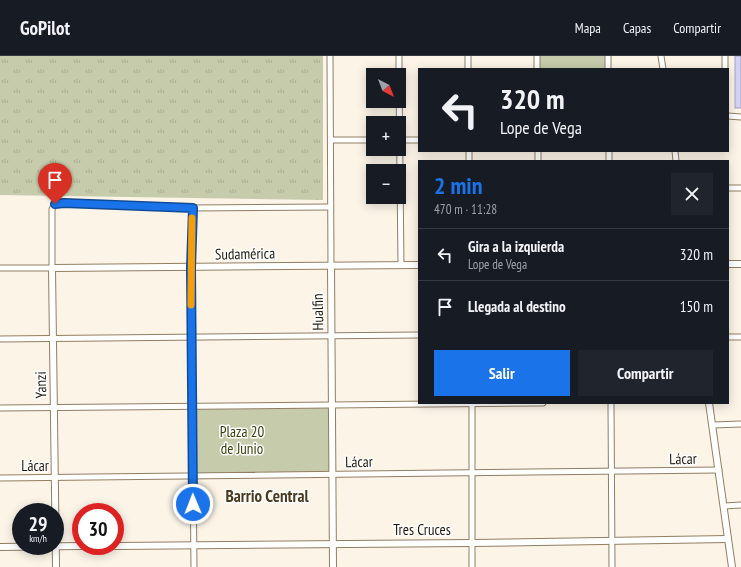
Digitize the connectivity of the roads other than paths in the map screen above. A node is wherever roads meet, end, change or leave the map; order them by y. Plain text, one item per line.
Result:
1 (330, 56) edge
2 (399, 56) edge
3 (468, 56) edge
4 (537, 56) edge
5 (608, 56) edge
6 (661, 56) edge
7 (725, 56) edge
8 (399, 68) edge
9 (468, 68) edge
10 (537, 68) edge
11 (608, 68) edge
12 (663, 68) edge
13 (725, 68) edge
14 (729, 116) edge
15 (741, 117) edge
16 (331, 140) junction
17 (366, 140) edge
18 (406, 140) edge
19 (418, 140) edge
20 (399, 156) edge
21 (729, 188) edge
22 (741, 188) edge
23 (330, 207) junction
24 (193, 208) junction
25 (729, 264) edge
26 (741, 264) edge
27 (401, 265) junction
28 (418, 265) edge
29 (331, 266) junction
30 (0, 268) edge
31 (52, 268) junction
32 (191, 268) junction
33 (418, 335) edge
34 (332, 336) junction
35 (192, 337) junction
36 (729, 337) edge
37 (741, 337) edge
38 (53, 338) junction
39 (0, 339) edge
40 (418, 403) edge
41 (332, 404) junction
42 (472, 404) edge
43 (611, 404) edge
44 (709, 404) edge
45 (192, 406) junction
46 (0, 408) edge
47 (54, 408) junction
48 (741, 424) edge
49 (713, 425) junction
50 (719, 470) junction
51 (612, 471) junction
52 (472, 473) junction
53 (332, 475) junction
54 (192, 476) junction
55 (0, 478) edge
56 (55, 478) junction
57 (55, 503) edge
58 (724, 506) junction
59 (741, 506) edge
60 (728, 539) junction
61 (612, 541) junction
62 (333, 543) junction
63 (472, 543) junction
64 (194, 545) junction
65 (124, 546) edge
66 (0, 547) edge
67 (12, 547) edge
68 (55, 555) edge
69 (56, 567) edge
70 (194, 567) edge
71 (333, 567) edge
72 (472, 567) edge
73 (612, 567) edge
74 (732, 567) edge

1 - 16 street, Hualfin
2 - 8 street
3 - 9 street
4 - 10 street
5 - 11 street
6 - 12 street
7 - 13 street
14 - 15 street
16 - 17 street
16 - 23 street, Hualfin
18 - 19 street
20 - 27 street
21 - 22 street
23 - 24 street
23 - 29 street, Hualfin
24 - 31 street, Yanzi
24 - 32 street
25 - 26 street
27 - 28 street, Sudamérica
27 - 29 street, Sudamérica
29 - 32 street, Sudamérica
29 - 34 street, Hualfin
30 - 31 street, Sudamérica
31 - 32 street, Sudamérica
31 - 38 street, Yanzi
32 - 35 street
33 - 34 street
34 - 35 street
34 - 41 street, Hualfin
35 - 38 street
35 - 45 street
36 - 37 street
38 - 39 street
38 - 47 street, Yanzi
40 - 41 street
41 - 45 street
41 - 53 street, Hualfin
42 - 52 street
43 - 51 street
44 - 49 street
45 - 47 street
45 - 54 street
46 - 47 street
47 - 56 street, Yanzi
48 - 49 street
49 - 50 street
50 - 51 street, Lácar
50 - 58 street
51 - 52 street, Lácar
51 - 61 street
52 - 53 street, Lácar
52 - 63 street
53 - 54 street, Lácar
53 - 62 street, Hualfin
54 - 56 street, Lácar
54 - 64 street
55 - 56 street, Lácar
56 - 57 street, Yanzi
58 - 59 street
58 - 60 street
60 - 61 street, Tres Cruces
60 - 74 street
61 - 63 street, Tres Cruces
61 - 73 street
62 - 63 street, Tres Cruces
62 - 64 street, Tres Cruces
62 - 71 street, Hualfin
63 - 72 street
64 - 65 street, Tres Cruces
64 - 70 street
66 - 67 street
68 - 69 street, Yanzi

